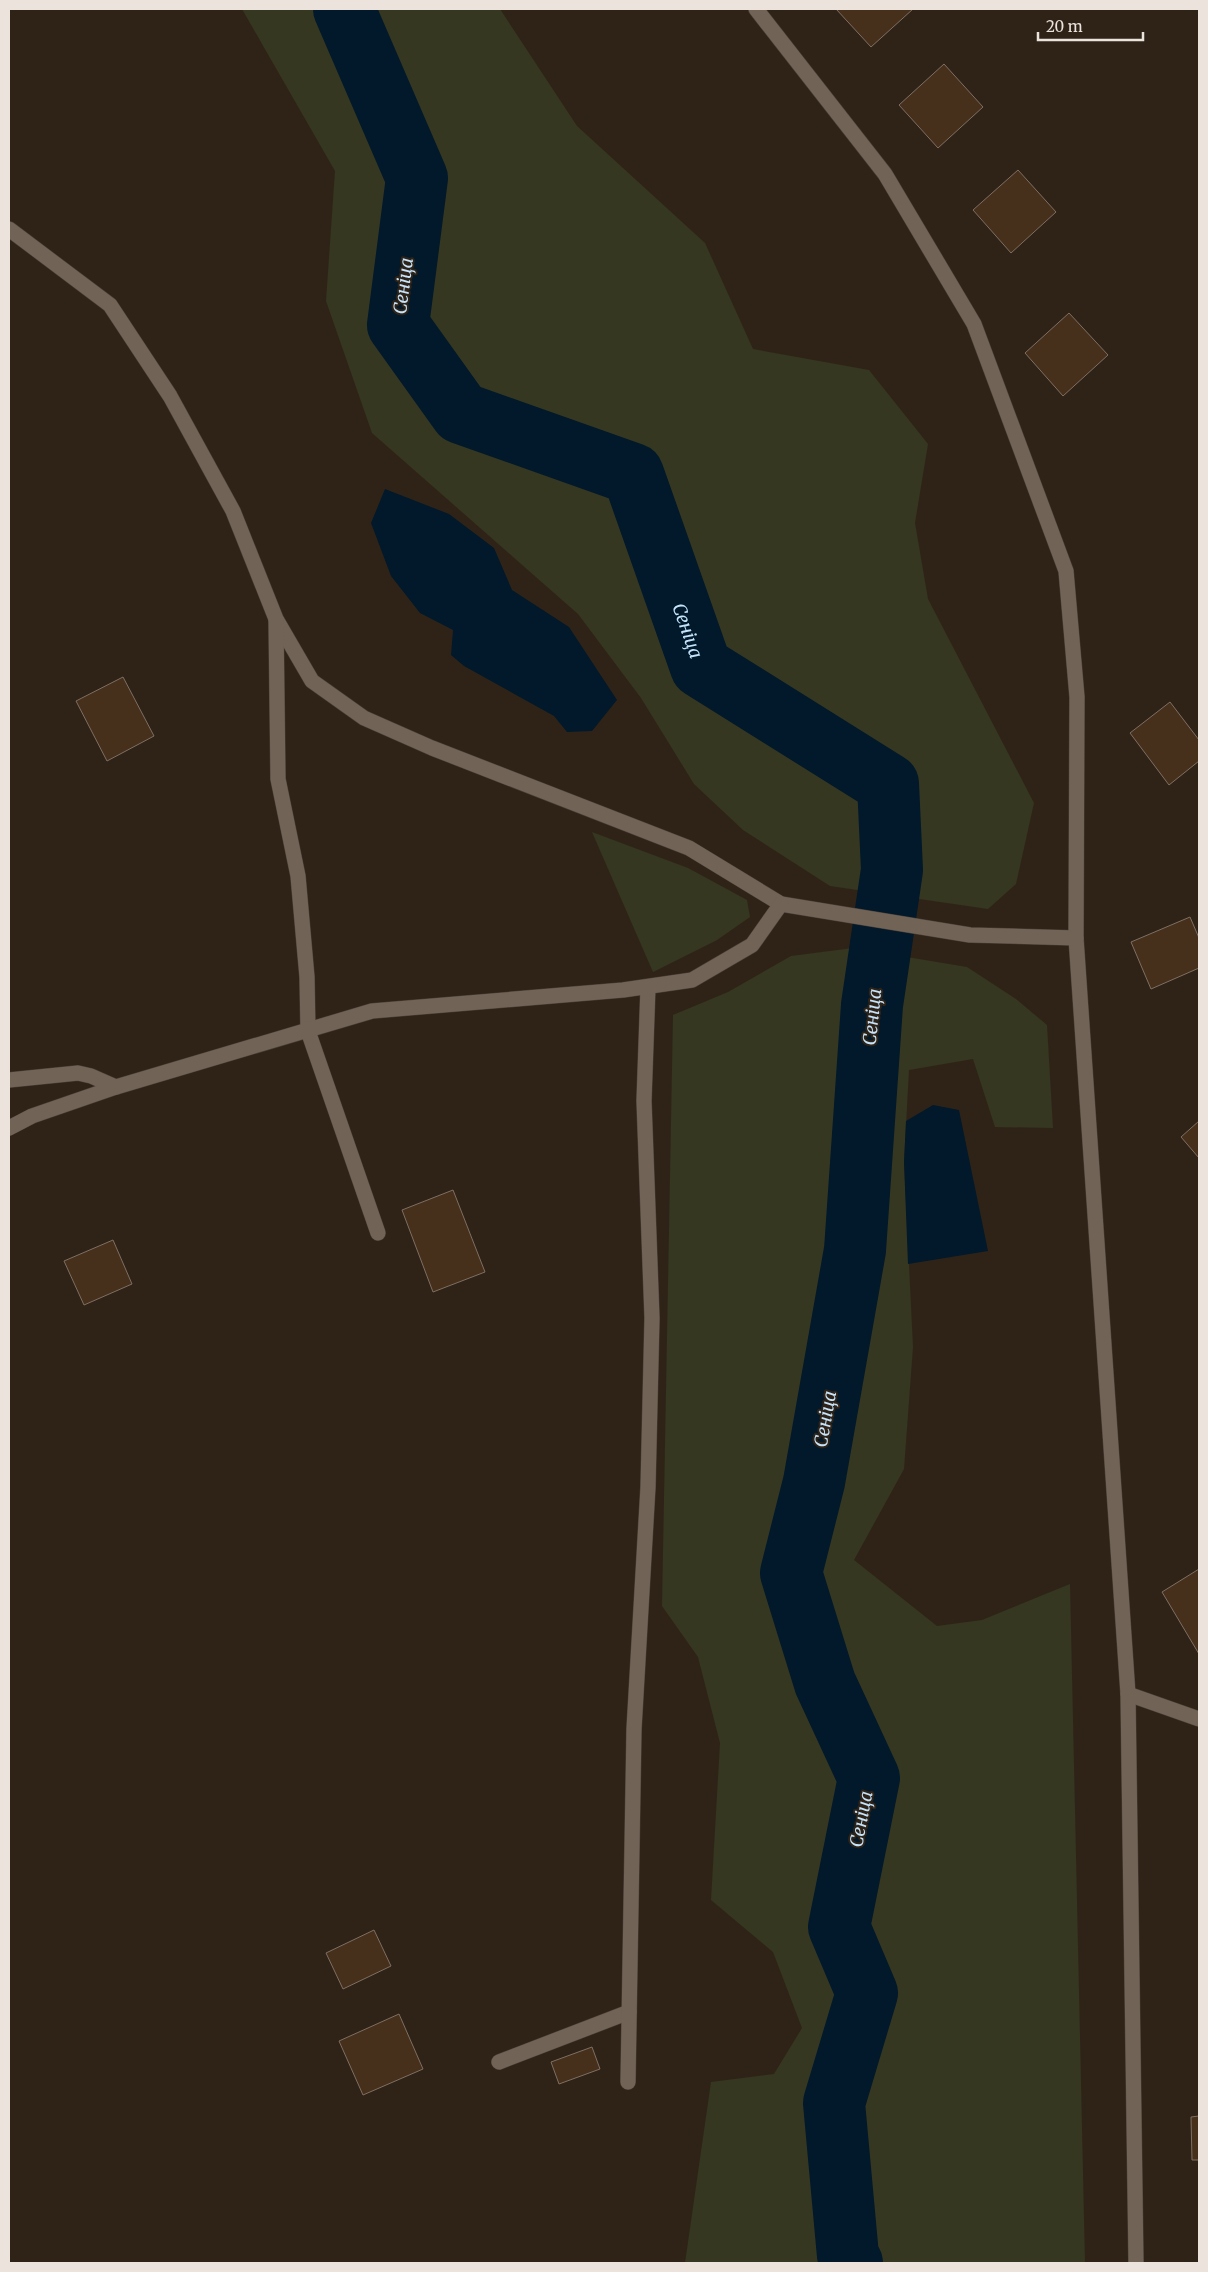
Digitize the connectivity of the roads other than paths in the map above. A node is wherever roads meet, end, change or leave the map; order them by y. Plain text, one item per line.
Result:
1 (756, 9) edge
2 (9, 229) edge
3 (276, 619) junction
4 (781, 904) junction
5 (1076, 938) junction
6 (648, 987) junction
7 (308, 1032) junction
8 (9, 1080) edge
9 (116, 1087) junction
10 (9, 1128) edge
11 (378, 1233) dead end
12 (1128, 1694) junction
13 (1199, 1720) edge
14 (630, 2012) junction
15 (498, 2062) dead end
16 (628, 2082) dead end
17 (1136, 2263) edge

1 - 5 street
2 - 3 street
3 - 4 street
3 - 7 street
4 - 5 street
4 - 6 street
5 - 12 street
6 - 7 street
6 - 14 street
7 - 9 street
7 - 11 street
8 - 9 street
9 - 10 street
12 - 13 street
12 - 17 street
14 - 15 street
14 - 16 street

